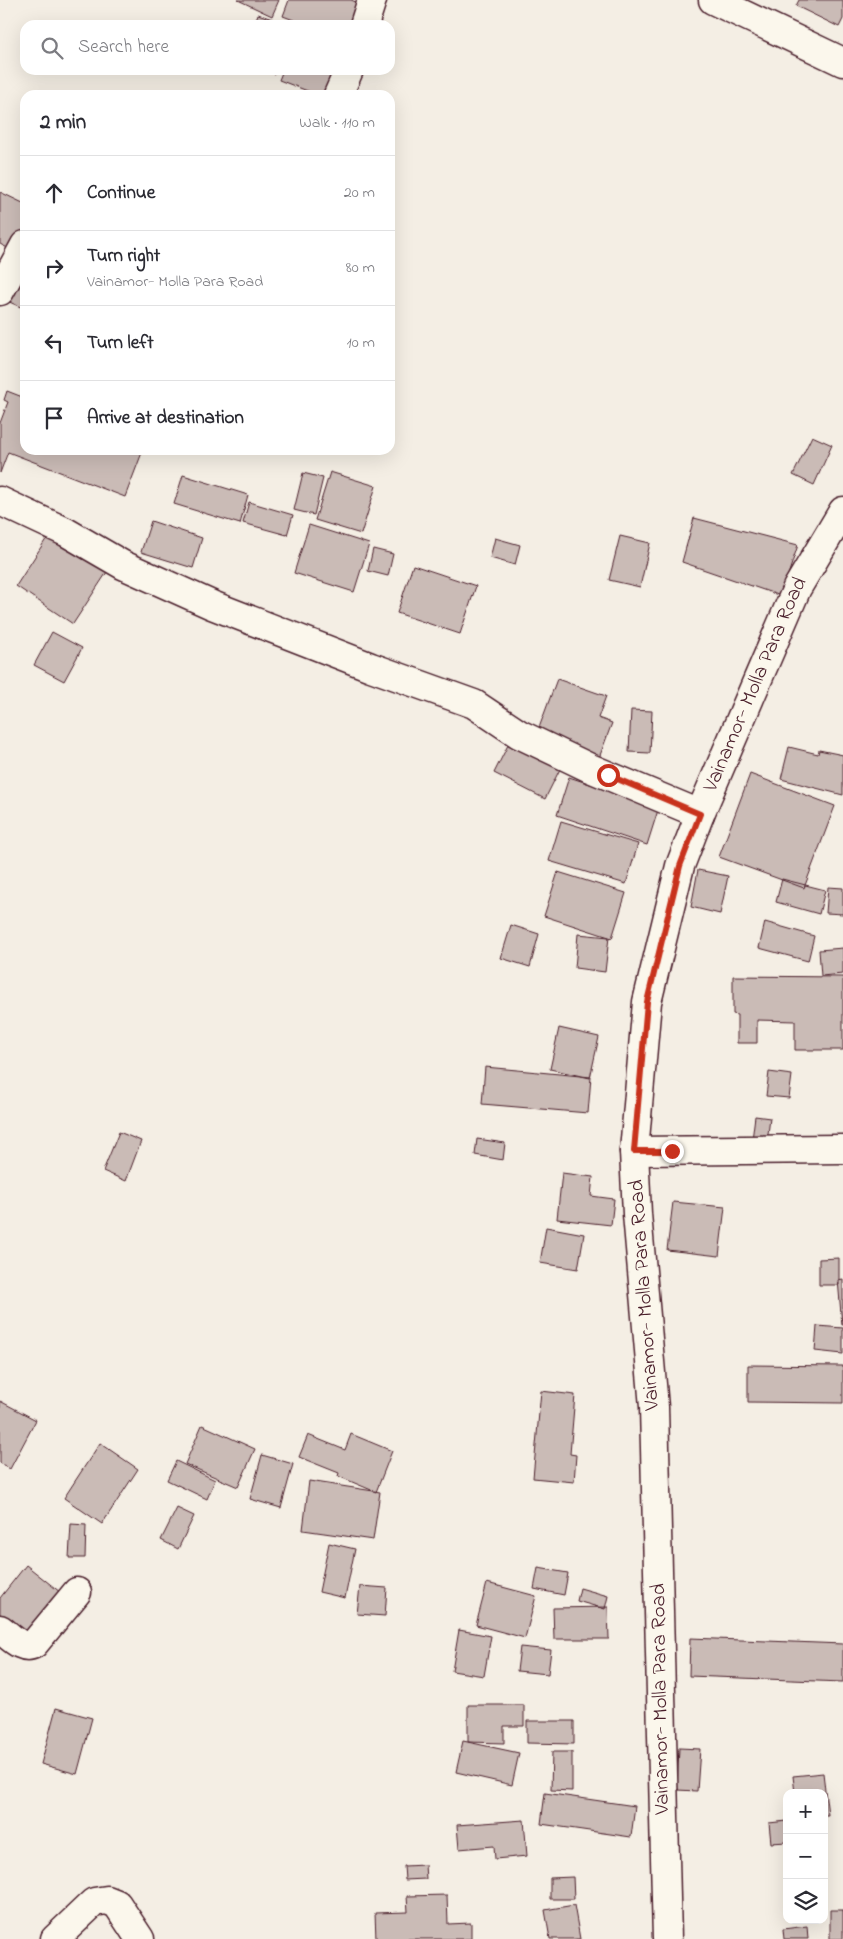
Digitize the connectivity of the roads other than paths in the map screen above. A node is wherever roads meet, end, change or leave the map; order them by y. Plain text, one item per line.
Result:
1 (372, 0) edge
2 (713, 0) edge
3 (366, 20) edge
4 (843, 62) edge
5 (347, 75) edge
6 (340, 90) edge
7 (20, 254) edge
8 (0, 291) edge
9 (0, 501) edge
10 (843, 511) edge
11 (700, 814) junction
12 (843, 1149) edge
13 (634, 1151) junction
14 (77, 1592) dead end
15 (0, 1629) edge
16 (55, 1939) edge
17 (140, 1939) edge
18 (667, 1939) edge

1 - 3 street
2 - 4 street
5 - 6 street
7 - 8 street
9 - 11 street
10 - 11 street, Vainamor- Molla Para Road
11 - 13 street, Vainamor- Molla Para Road
12 - 13 street
13 - 18 street, Vainamor- Molla Para Road
14 - 15 street
16 - 17 street

